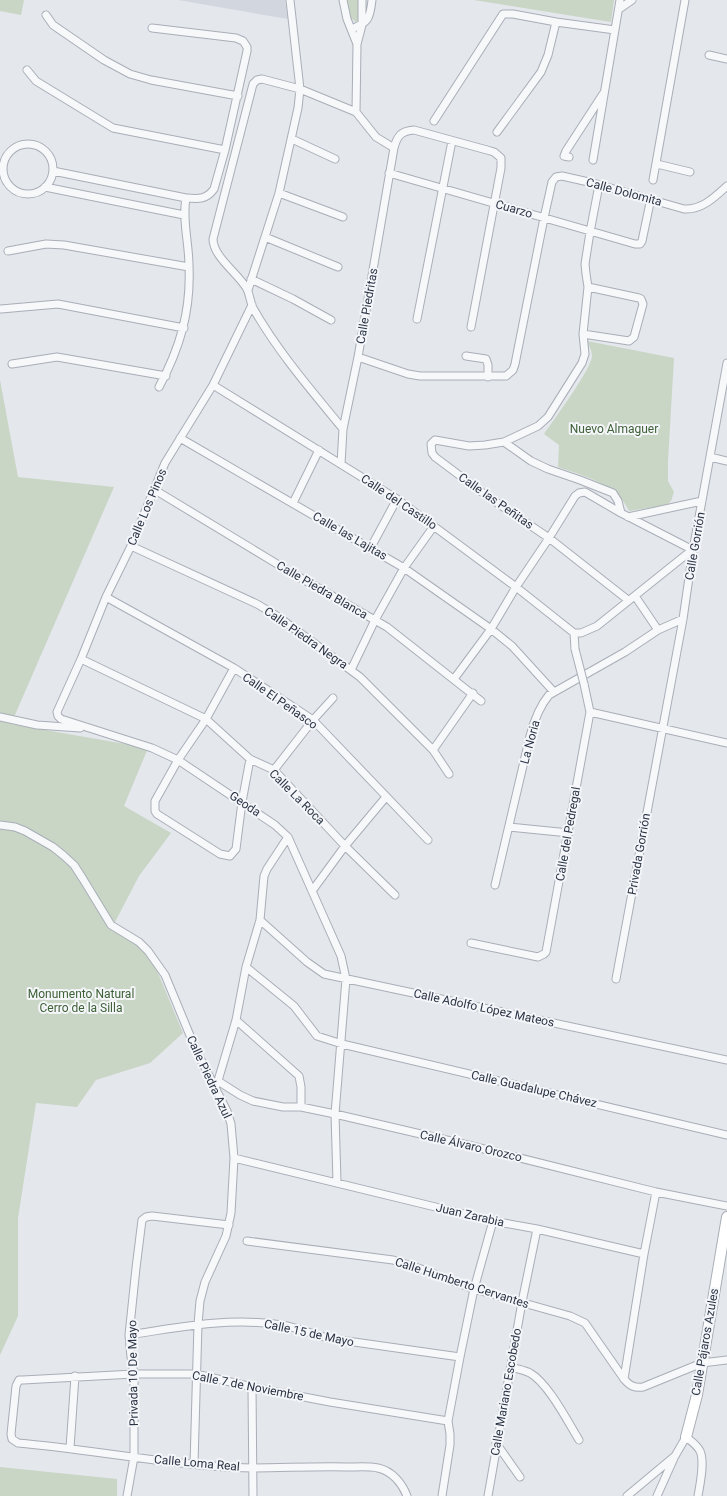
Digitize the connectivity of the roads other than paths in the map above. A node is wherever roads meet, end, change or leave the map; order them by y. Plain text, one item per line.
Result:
1 (290, 0) edge
2 (343, 0) edge
3 (362, 0) edge
4 (372, 0) edge
5 (620, 0) edge
6 (632, 0) edge
7 (685, 0) edge
8 (618, 9) junction
9 (46, 14) dead end
10 (556, 22) junction
11 (362, 25) junction
12 (152, 28) dead end
13 (351, 29) junction
14 (615, 30) junction
15 (357, 44) junction
16 (709, 55) dead end
17 (727, 59) edge
18 (27, 70) dead end
19 (300, 89) junction
20 (604, 92) junction
21 (238, 96) junction
22 (356, 112) junction
23 (434, 121) dead end
24 (497, 132) dead end
25 (292, 139) junction
26 (452, 141) junction
27 (394, 148) junction
28 (225, 150) junction
29 (567, 157) dead end
30 (335, 159) dead end
31 (592, 160) dead end
32 (2, 164) edge
33 (657, 164) junction
34 (53, 171) junction
35 (690, 172) dead end
36 (389, 173) junction
37 (654, 180) dead end
38 (599, 186) junction
39 (727, 186) edge
40 (45, 187) junction
41 (442, 188) junction
42 (279, 193) junction
43 (186, 198) junction
44 (651, 198) junction
45 (494, 203) junction
46 (184, 215) junction
47 (343, 217) dead end
48 (544, 218) junction
49 (590, 232) junction
50 (265, 237) junction
51 (8, 251) dead end
52 (189, 267) junction
53 (338, 267) dead end
54 (251, 279) junction
55 (588, 287) junction
56 (248, 290) junction
57 (252, 305) junction
58 (1, 310) dead end
59 (417, 319) dead end
60 (331, 320) dead end
61 (471, 327) dead end
62 (184, 328) junction
63 (584, 334) junction
64 (466, 356) dead end
65 (358, 357) junction
66 (727, 363) edge
67 (12, 364) dead end
68 (166, 376) junction
69 (488, 377) junction
70 (213, 385) junction
71 (159, 387) dead end
72 (346, 412) junction
73 (330, 414) junction
74 (343, 429) junction
75 (180, 438) junction
76 (504, 442) junction
77 (319, 450) junction
78 (710, 456) junction
79 (727, 461) edge
80 (341, 464) junction
81 (155, 490) junction
82 (397, 499) junction
83 (702, 501) junction
84 (293, 503) junction
85 (621, 513) junction
86 (628, 517) junction
87 (434, 526) junction
88 (549, 538) junction
89 (131, 546) junction
90 (370, 549) junction
91 (692, 550) junction
92 (404, 568) junction
93 (516, 587) junction
94 (106, 597) junction
95 (632, 598) junction
96 (683, 619) junction
97 (375, 620) junction
98 (491, 629) junction
99 (658, 630) junction
100 (574, 633) junction
101 (81, 659) junction
102 (234, 668) junction
103 (351, 670) junction
104 (454, 679) junction
105 (554, 692) junction
106 (472, 693) junction
107 (333, 698) dead end
108 (481, 701) dead end
109 (590, 712) junction
110 (58, 716) joint
111 (0, 717) edge
112 (206, 720) junction
113 (313, 720) junction
114 (91, 728) junction
115 (662, 728) junction
116 (727, 743) edge
117 (433, 750) junction
118 (250, 759) junction
119 (178, 760) junction
120 (274, 770) junction
121 (449, 774) dead end
122 (386, 797) junction
123 (242, 802) junction
124 (0, 825) edge
125 (508, 827) junction
126 (569, 833) junction
127 (288, 837) junction
128 (428, 840) dead end
129 (345, 846) junction
130 (495, 886) dead end
131 (312, 891) junction
132 (395, 895) dead end
133 (260, 920) junction
134 (472, 943) dead end
135 (246, 967) junction
136 (346, 979) junction
137 (616, 980) dead end
138 (236, 1020) junction
139 (342, 1044) junction
140 (727, 1060) edge
141 (218, 1081) junction
142 (215, 1089) junction
143 (301, 1107) junction
144 (335, 1114) junction
145 (727, 1135) edge
146 (234, 1158) junction
147 (337, 1182) junction
148 (656, 1192) junction
149 (727, 1206) edge
150 (727, 1217) edge
151 (493, 1221) junction
152 (229, 1225) junction
153 (537, 1229) junction
154 (247, 1241) dead end
155 (644, 1254) junction
156 (474, 1289) junction
157 (522, 1302) junction
158 (198, 1324) junction
159 (129, 1335) junction
160 (460, 1357) junction
161 (727, 1360) edge
162 (702, 1363) junction
163 (511, 1367) junction
164 (134, 1374) junction
165 (196, 1374) junction
166 (75, 1376) junction
167 (624, 1380) junction
168 (252, 1387) junction
169 (448, 1421) junction
170 (686, 1437) junction
171 (12, 1439) joint
172 (579, 1440) dead end
173 (496, 1443) junction
174 (70, 1448) junction
175 (675, 1456) junction
176 (134, 1457) junction
177 (194, 1464) junction
178 (252, 1468) junction
179 (520, 1477) dead end
180 (127, 1496) edge
181 (253, 1496) edge
182 (407, 1496) edge
183 (442, 1496) edge
184 (488, 1496) edge
185 (627, 1496) edge
186 (657, 1496) edge
187 (698, 1496) edge

1 - 19 street
2 - 13 street
3 - 11 street
4 - 11 street
5 - 8 street
6 - 8 street
7 - 33 street
8 - 14 street
9 - 21 street
10 - 14 street
10 - 23 street
10 - 24 street
11 - 13 street
11 - 15 street
12 - 21 street
13 - 15 street
14 - 20 street
15 - 22 street
16 - 17 street
18 - 28 street
19 - 22 street
19 - 25 street
19 - 56 street
20 - 29 street
20 - 31 street
21 - 28 street
22 - 27 street
25 - 30 street
25 - 42 street
26 - 27 street, Calle Piedritas
26 - 41 street
26 - 45 street
27 - 36 street, Calle Piedritas
28 - 43 street
32 - 34 street
32 - 40 street
33 - 35 street
33 - 37 street
34 - 40 street
34 - 43 street
36 - 41 street, Cuarzo
36 - 65 street, Calle Piedritas
38 - 44 street, Calle Dolomita
38 - 48 street, Calle Dolomita
38 - 49 street
39 - 44 street, Calle Dolomita
40 - 46 street
41 - 45 street, Cuarzo
41 - 59 street
42 - 47 street
42 - 50 street
43 - 46 street
44 - 49 street, Cuarzo
45 - 48 street, Cuarzo
45 - 61 street
46 - 52 street
48 - 49 street, Cuarzo
48 - 69 street
49 - 55 street
50 - 53 street
50 - 54 street
51 - 52 street
52 - 62 street
54 - 56 street
54 - 60 street
55 - 63 street
55 - 63 street
56 - 57 street
57 - 70 street, Calle Los Pinos
57 - 73 street
58 - 62 street
62 - 68 street
63 - 76 street
64 - 69 street
65 - 69 street
65 - 72 street, Calle Piedritas
66 - 78 street, Calle Gorrión
67 - 68 street
68 - 71 street
70 - 75 street, Calle Los Pinos
70 - 77 street, Calle del Castillo
72 - 73 street
72 - 74 street, Calle Piedritas
73 - 74 street
74 - 80 street, Calle Piedritas
75 - 81 street, Calle Los Pinos
75 - 84 street, Calle las Lajitas
76 - 85 street
76 - 88 street, Calle las Peñitas
77 - 80 street, Calle del Castillo
77 - 84 street
78 - 79 street
78 - 83 street, Calle Gorrión
80 - 82 street, Calle del Castillo
81 - 89 street, Calle Los Pinos
81 - 97 street, Calle Piedra Blanca
82 - 87 street, Calle del Castillo
82 - 90 street
83 - 86 street
83 - 91 street, Calle Gorrión
84 - 90 street, Calle las Lajitas
85 - 86 street
85 - 88 street
86 - 91 street
87 - 92 street
87 - 93 street, Calle del Castillo
88 - 93 street
88 - 95 street, Calle las Peñitas
89 - 94 street, Calle Los Pinos
89 - 103 street, Calle Piedra Negra
90 - 92 street, Calle las Lajitas
91 - 95 street
91 - 96 street, Calle Gorrión
92 - 97 street
92 - 98 street, Calle las Lajitas
93 - 98 street
93 - 100 street, Calle del Castillo
94 - 101 street, Calle Los Pinos
94 - 102 street, Calle El Peñasco
95 - 99 street, Calle las Peñitas
95 - 100 street
96 - 99 street
96 - 115 street, Calle Gorrión
97 - 103 street
97 - 104 street, Calle Piedra Blanca
98 - 104 street
98 - 105 street, Calle las Lajitas
99 - 105 street, La Noria
100 - 109 street, bridge
101 - 110 street, Calle Los Pinos
101 - 112 street, Calle La Roca
102 - 112 street
102 - 113 street, Calle El Peñasco
103 - 117 street, Calle Piedra Negra
104 - 106 street, Calle Piedra Blanca
105 - 125 street, La Noria
106 - 108 street, Calle Piedra Blanca
106 - 117 street
107 - 113 street
109 - 115 street
109 - 126 street, Calle del Pedregal
110 - 114 street, Geoda
111 - 114 street
112 - 118 street, Calle La Roca
112 - 119 street
113 - 120 street
113 - 122 street, Calle El Peñasco
114 - 119 street, Geoda
115 - 116 street
115 - 137 street, Privada Gorrión
117 - 121 street, Calle Piedra Negra
118 - 120 street, Calle La Roca
118 - 123 street
119 - 123 street, Geoda
119 - 123 street
120 - 129 street, Calle La Roca
122 - 128 street, Calle El Peñasco
122 - 129 street
123 - 127 street, Geoda
124 - 142 street, Calle Piedra Azul
125 - 126 street
125 - 130 street, La Noria
126 - 134 street, Calle del Pedregal
127 - 131 street, Geoda
127 - 133 street
129 - 131 street
129 - 132 street, Calle La Roca
131 - 136 street, Geoda
133 - 135 street
133 - 136 street, Calle Adolfo López Mateos
135 - 138 street
135 - 139 street, Calle Guadalupe Chávez
136 - 139 street, Geoda
136 - 140 street, Calle Adolfo López Mateos
138 - 141 street
138 - 143 street
139 - 144 street, Geoda
139 - 145 street, Calle Guadalupe Chávez
141 - 142 street
141 - 143 street, Calle Álvaro Orozco
142 - 146 street, Calle Piedra Azul
143 - 144 street, Calle Álvaro Orozco
144 - 147 street, Geoda
144 - 148 street, Calle Álvaro Orozco
146 - 147 street, Juan Zarabia
146 - 152 street, Calle Piedra Azul
147 - 151 street, Juan Zarabia
148 - 149 street, Calle Álvaro Orozco
148 - 155 street
150 - 162 street, Calle Pájaros Azules
151 - 153 street, Juan Zarabia
151 - 156 street
152 - 158 street, Calle Piedra Azul
152 - 159 street, Privada 10 De Mayo
153 - 155 street, Juan Zarabia
153 - 157 street, Calle Mariano Escobedo
154 - 156 street, Calle Humberto Cervantes
155 - 167 street
156 - 157 street, Calle Humberto Cervantes
156 - 160 street
157 - 163 street, Calle Mariano Escobedo
157 - 167 street, Calle Humberto Cervantes
158 - 159 street, Calle 15 de Mayo
158 - 160 street, Calle 15 de Mayo
158 - 165 street, Calle Piedra Azul
159 - 164 street, Privada 10 De Mayo
160 - 169 street
161 - 162 street
162 - 167 street
162 - 170 street, Calle Pájaros Azules
163 - 172 street
163 - 173 street, Calle Mariano Escobedo
164 - 165 street, Calle 7 de Noviembre
164 - 166 street, Calle 7 de Noviembre
164 - 176 street, Privada 10 De Mayo
165 - 168 street, Calle 7 de Noviembre
165 - 177 street, Calle Piedra Azul
166 - 171 street, Calle 7 de Noviembre
166 - 174 street
168 - 169 street, Calle 7 de Noviembre
168 - 178 street
169 - 183 street
170 - 175 street
170 - 187 street
171 - 174 street, Calle Loma Real
173 - 179 street
173 - 184 street, Calle Mariano Escobedo
174 - 176 street, Calle Loma Real
175 - 185 street
175 - 186 street
176 - 177 street, Calle Loma Real
176 - 180 street, Privada 10 De Mayo
177 - 178 street, Calle Loma Real
178 - 181 street
178 - 182 street, Calle Loma Real

